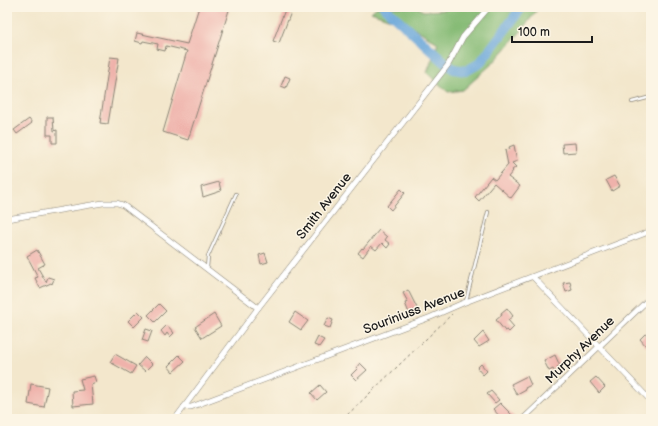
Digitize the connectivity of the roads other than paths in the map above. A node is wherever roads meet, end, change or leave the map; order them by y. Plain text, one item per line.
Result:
1 (490, 7) edge
2 (651, 97) edge
3 (632, 102) dead end
4 (236, 194) dead end
5 (488, 212) dead end
6 (7, 219) edge
7 (651, 231) edge
8 (207, 268) junction
9 (533, 277) junction
10 (651, 297) edge
11 (466, 302) junction
12 (258, 308) junction
13 (599, 347) junction
14 (651, 401) edge
15 (184, 407) junction
16 (175, 419) edge
17 (523, 419) edge

1 - 12 street, Smith Avenue
2 - 3 lane
4 - 8 lane
5 - 11 lane
6 - 8 street
7 - 9 street, Souriniuss Avenue
8 - 12 street
9 - 11 street, Souriniuss Avenue
9 - 13 street
10 - 13 street, Murphy Avenue
11 - 15 street, Souriniuss Avenue
12 - 15 street, Smith Avenue
13 - 14 street
13 - 17 street, Murphy Avenue
15 - 16 street, Smith Avenue

